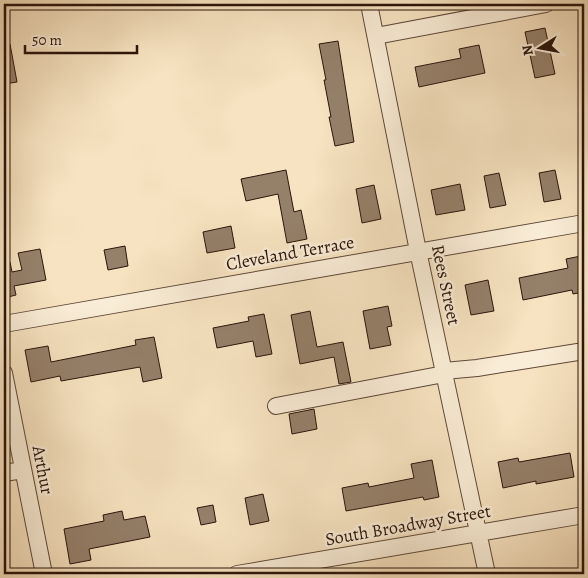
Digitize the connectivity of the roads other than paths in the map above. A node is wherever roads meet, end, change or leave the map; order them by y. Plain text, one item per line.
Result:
1 (369, 4) edge
2 (546, 4) edge
3 (376, 36) junction
4 (584, 223) edge
5 (418, 251) junction
6 (4, 324) edge
7 (584, 351) edge
8 (444, 372) junction
9 (4, 373) edge
10 (276, 406) dead end
11 (23, 470) junction
12 (4, 473) edge
13 (584, 515) edge
14 (479, 533) junction
15 (44, 574) edge
16 (238, 574) edge
17 (487, 574) edge

1 - 3 street, Rees Street
2 - 3 street
3 - 5 street, Rees Street
4 - 5 street, Cleveland Terrace
5 - 6 street, Cleveland Terrace
5 - 8 street, Rees Street
7 - 8 street
8 - 10 street
8 - 14 street, Rees Street
9 - 11 street, Arthur
11 - 12 street
11 - 15 street, Arthur
13 - 14 street, South Broadway Street
14 - 16 street, South Broadway Street
14 - 17 street, Rees Street

